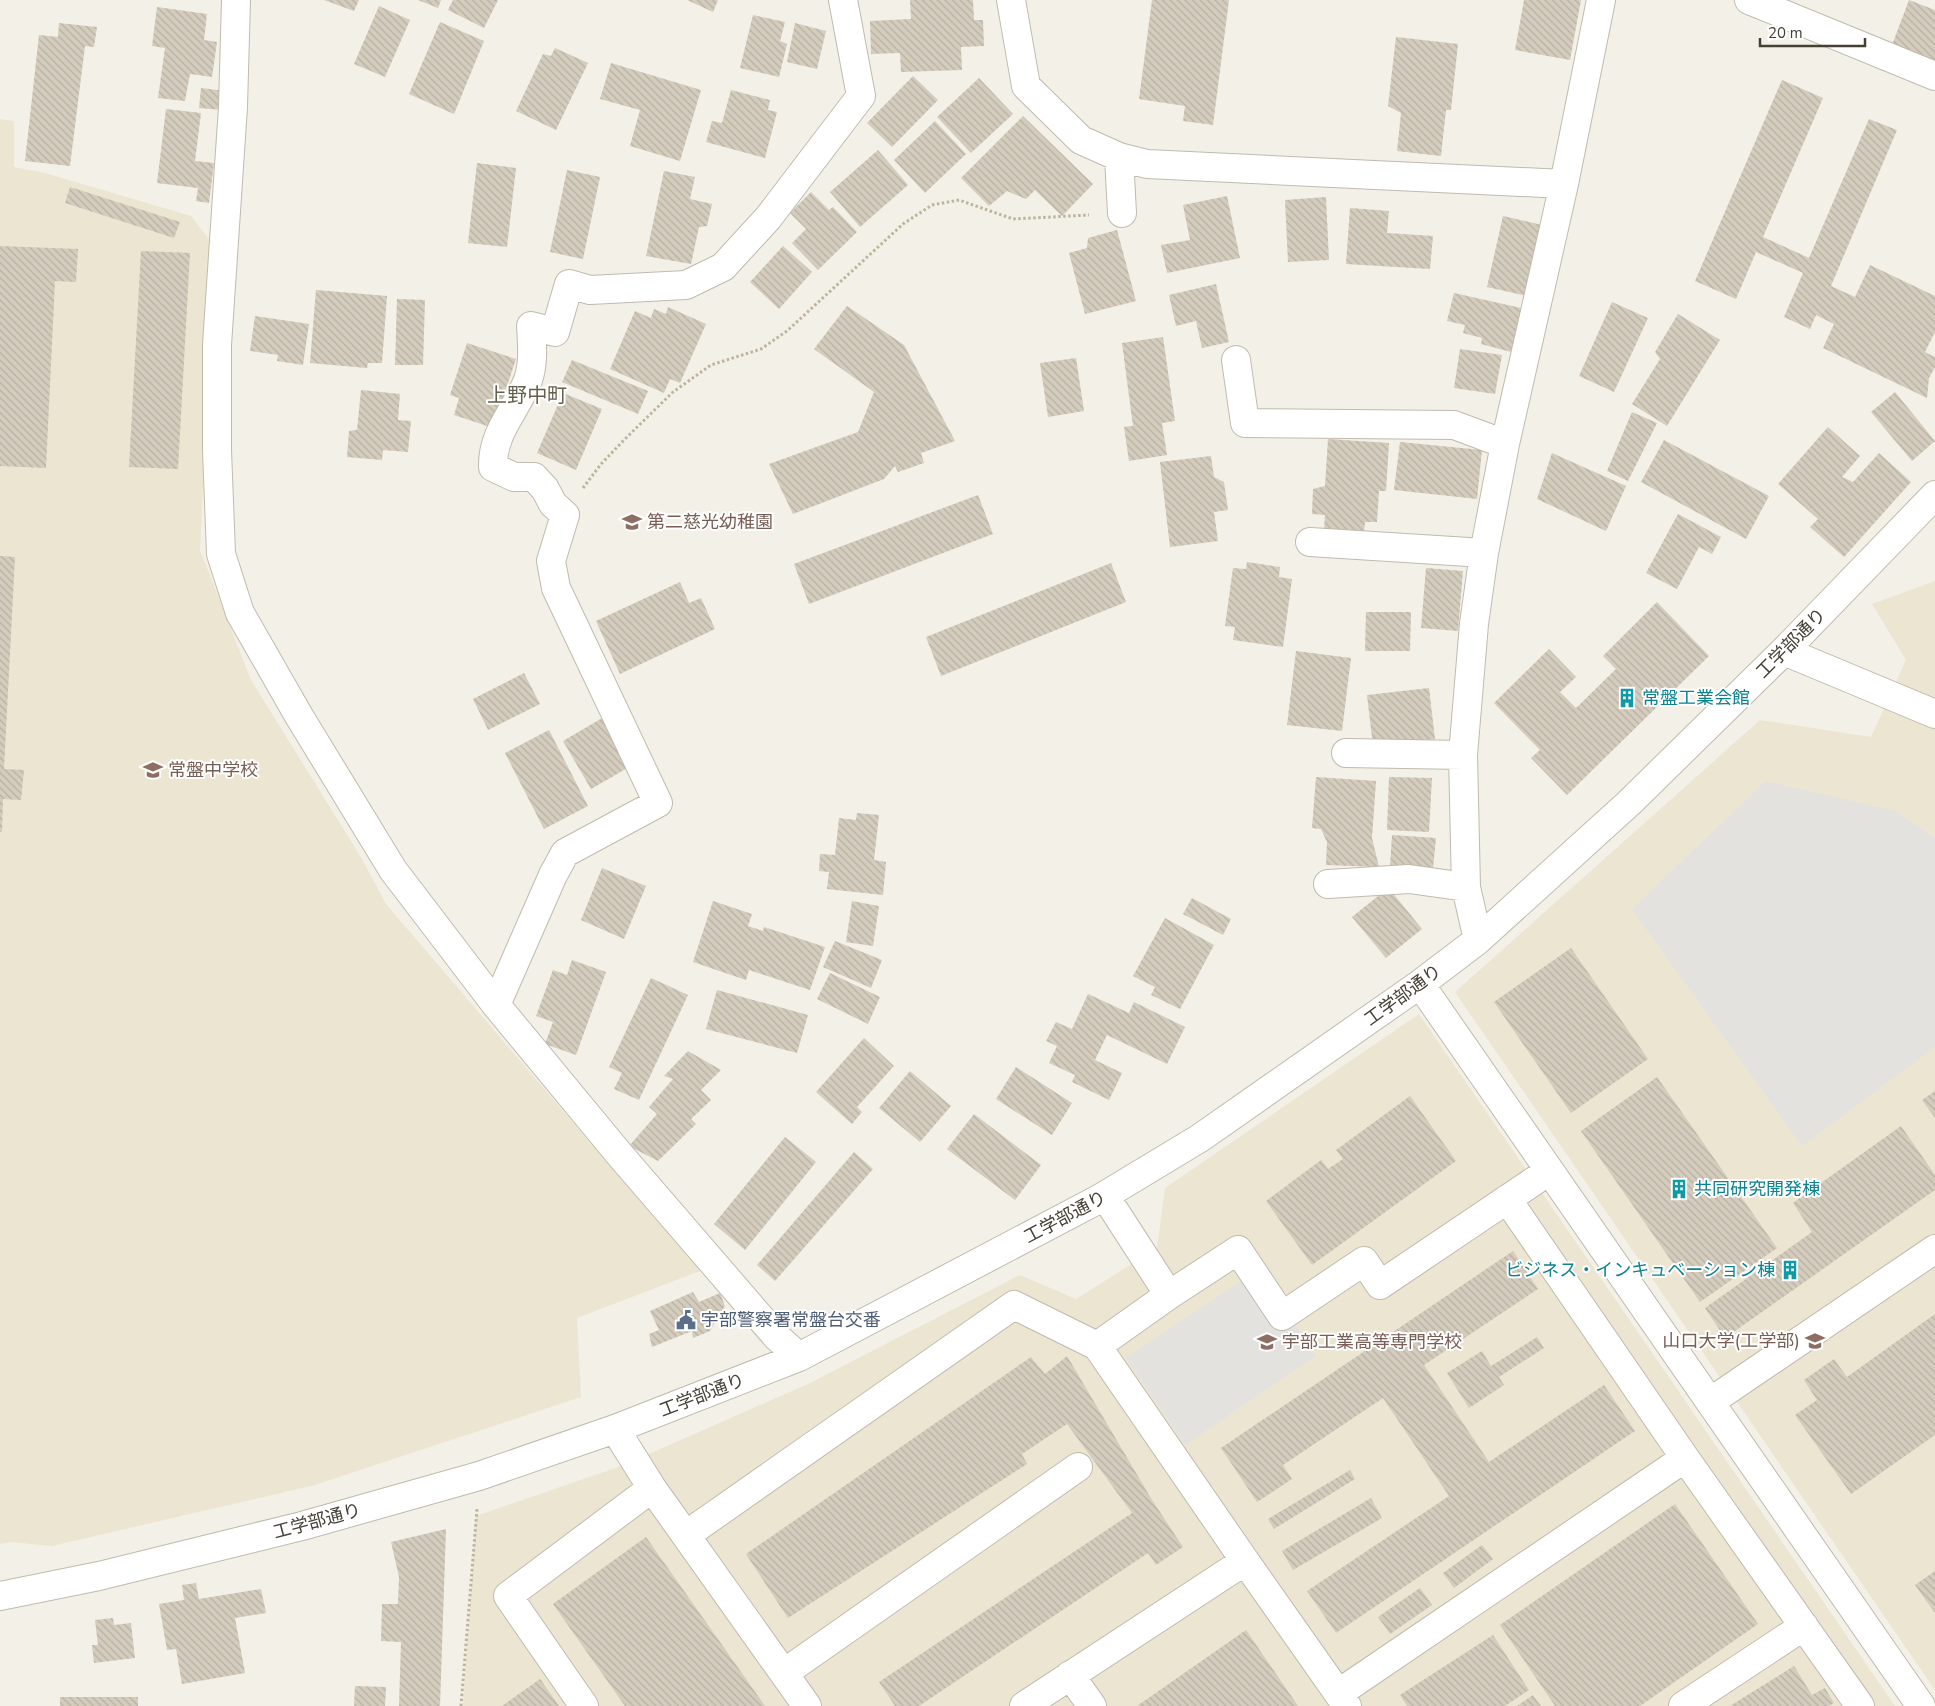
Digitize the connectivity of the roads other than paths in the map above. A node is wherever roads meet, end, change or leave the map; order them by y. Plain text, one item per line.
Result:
1 (236, 0) edge
2 (843, 0) edge
3 (1010, 0) edge
4 (1601, 0) edge
5 (1749, 0) edge
6 (1935, 76) edge
7 (1119, 157) junction
8 (1564, 184) junction
9 (1122, 213) road end
10 (1236, 360) dead end
11 (1505, 444) junction
12 (1935, 495) edge
13 (1310, 542) dead end
14 (1484, 553) junction
15 (1784, 651) junction
16 (1935, 714) edge
17 (1346, 753) dead end
18 (1463, 755) junction
19 (1328, 884) dead end
20 (1466, 887) junction
21 (1478, 940) junction
22 (1420, 984) junction
23 (496, 1005) junction
24 (1549, 1171) junction
25 (1105, 1196) junction
26 (1507, 1199) junction
27 (1935, 1249) edge
28 (1169, 1295) junction
29 (1097, 1346) junction
30 (799, 1357) junction
31 (1710, 1402) junction
32 (615, 1429) junction
33 (1684, 1458) junction
34 (1078, 1468) dead end
35 (652, 1488) junction
36 (686, 1536) junction
37 (1245, 1560) junction
38 (0, 1596) edge
39 (1804, 1626) junction
40 (784, 1673) junction
41 (1070, 1675) junction
42 (1343, 1700) edge
43 (584, 1706) edge
44 (807, 1706) edge
45 (1024, 1706) edge
46 (1092, 1706) edge
47 (1683, 1706) edge
48 (1860, 1706) edge
49 (1921, 1706) edge

1 - 23 street
2 - 23 street
3 - 7 street
4 - 8 street
5 - 6 street
7 - 8 street
7 - 9 street
8 - 11 street
10 - 11 street
11 - 14 street
12 - 15 street, 工学部通り
13 - 14 street
14 - 18 street
15 - 16 street
15 - 21 street, 工学部通り
17 - 18 street
18 - 20 street
19 - 20 street
20 - 21 street
21 - 22 street, 工学部通り
22 - 24 street
22 - 25 street, 工学部通り
23 - 30 street
24 - 26 street
24 - 31 street
25 - 28 street
25 - 30 street, 工学部通り
26 - 28 street
26 - 33 street
27 - 31 street
28 - 29 street
29 - 36 street
29 - 37 street
30 - 32 street, 工学部通り
31 - 49 street
32 - 35 street
32 - 38 street, 工学部通り
33 - 39 street
33 - 42 street
34 - 40 street
35 - 36 street
35 - 43 street
36 - 40 street
37 - 41 street
37 - 42 street
39 - 47 street
39 - 48 street
40 - 44 street
41 - 45 street
41 - 46 street

